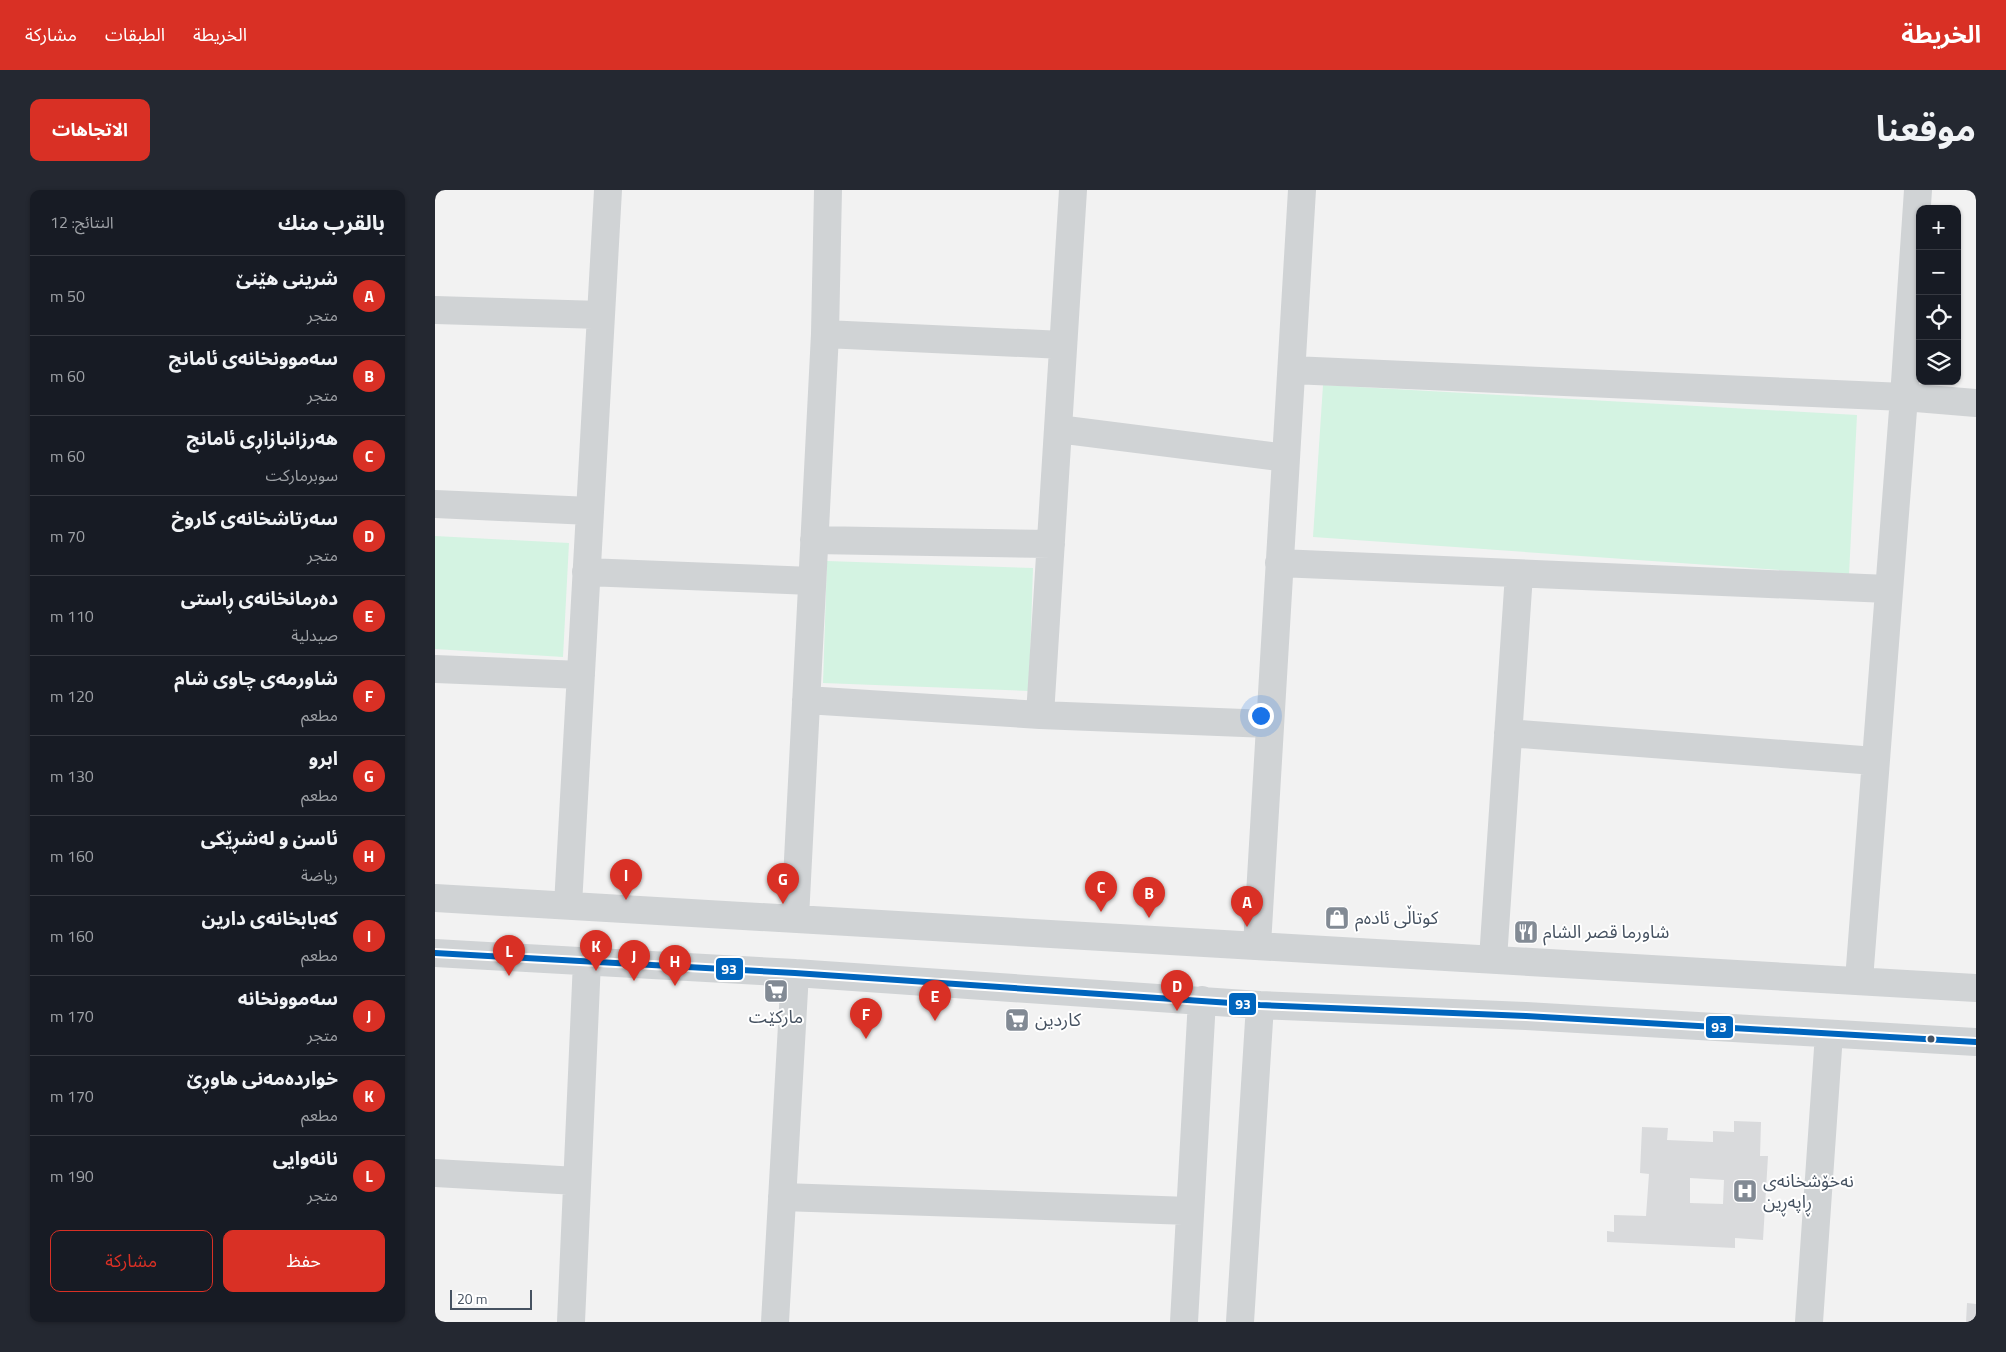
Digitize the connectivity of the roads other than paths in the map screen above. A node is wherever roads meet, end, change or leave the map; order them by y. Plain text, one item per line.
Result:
1 (608, 190) edge
2 (828, 190) edge
3 (1073, 190) edge
4 (1301, 190) edge
5 (1918, 190) edge
6 (435, 310) edge
7 (601, 315) junction
8 (825, 334) junction
9 (1063, 346) junction
10 (1292, 370) junction
11 (1904, 397) junction
12 (1976, 403) edge
13 (1058, 429) junction
14 (1286, 458) junction
15 (435, 504) edge
16 (590, 511) junction
17 (814, 540) junction
18 (1051, 544) junction
19 (1279, 563) junction
20 (586, 572) junction
21 (1519, 574) junction
22 (812, 581) junction
23 (1888, 589) junction
24 (435, 669) edge
25 (581, 675) junction
26 (806, 700) junction
27 (1039, 715) junction
28 (1269, 724) junction
29 (1508, 733) junction
30 (1875, 761) junction
31 (435, 898) edge
32 (568, 905) junction
33 (795, 918) junction
34 (1257, 945) junction
35 (435, 953) edge
36 (1493, 959) junction
37 (587, 962) junction
38 (795, 974) junction
39 (1859, 980) junction
40 (1976, 988) edge
41 (1202, 1000) junction
42 (1260, 1005) junction
43 (1829, 1034) junction
44 (1976, 1042) edge
45 (435, 1173) edge
46 (577, 1181) junction
47 (782, 1197) junction
48 (1190, 1211) junction
49 (571, 1322) edge
50 (775, 1322) edge
51 (1184, 1322) edge
52 (1240, 1322) edge
53 (1809, 1322) edge

1 - 7 street
2 - 8 street
3 - 9 street
4 - 10 street
5 - 11 street
6 - 7 street
7 - 16 street
8 - 9 street
8 - 17 street
9 - 13 street
10 - 11 street
10 - 14 street
11 - 12 street
11 - 23 street
13 - 14 street
13 - 18 street
14 - 19 street
15 - 16 street
16 - 20 street
17 - 18 street
17 - 22 street
18 - 27 street
19 - 21 street
19 - 28 street
20 - 22 street
20 - 25 street
21 - 23 street
21 - 29 street
22 - 26 street
23 - 30 street
24 - 25 street
25 - 32 street
26 - 27 street
26 - 33 street
27 - 28 street
28 - 34 street
29 - 30 street
29 - 36 street
30 - 39 street
31 - 32 street
32 - 33 street
33 - 34 street
34 - 36 street
35 - 37 street
36 - 39 street
37 - 38 street
37 - 46 street
38 - 41 street
38 - 47 street
39 - 40 street
41 - 42 street
41 - 48 street
42 - 43 street
42 - 52 street
43 - 44 street
43 - 53 street
45 - 46 street
46 - 49 street
47 - 48 street
47 - 50 street
48 - 51 street

